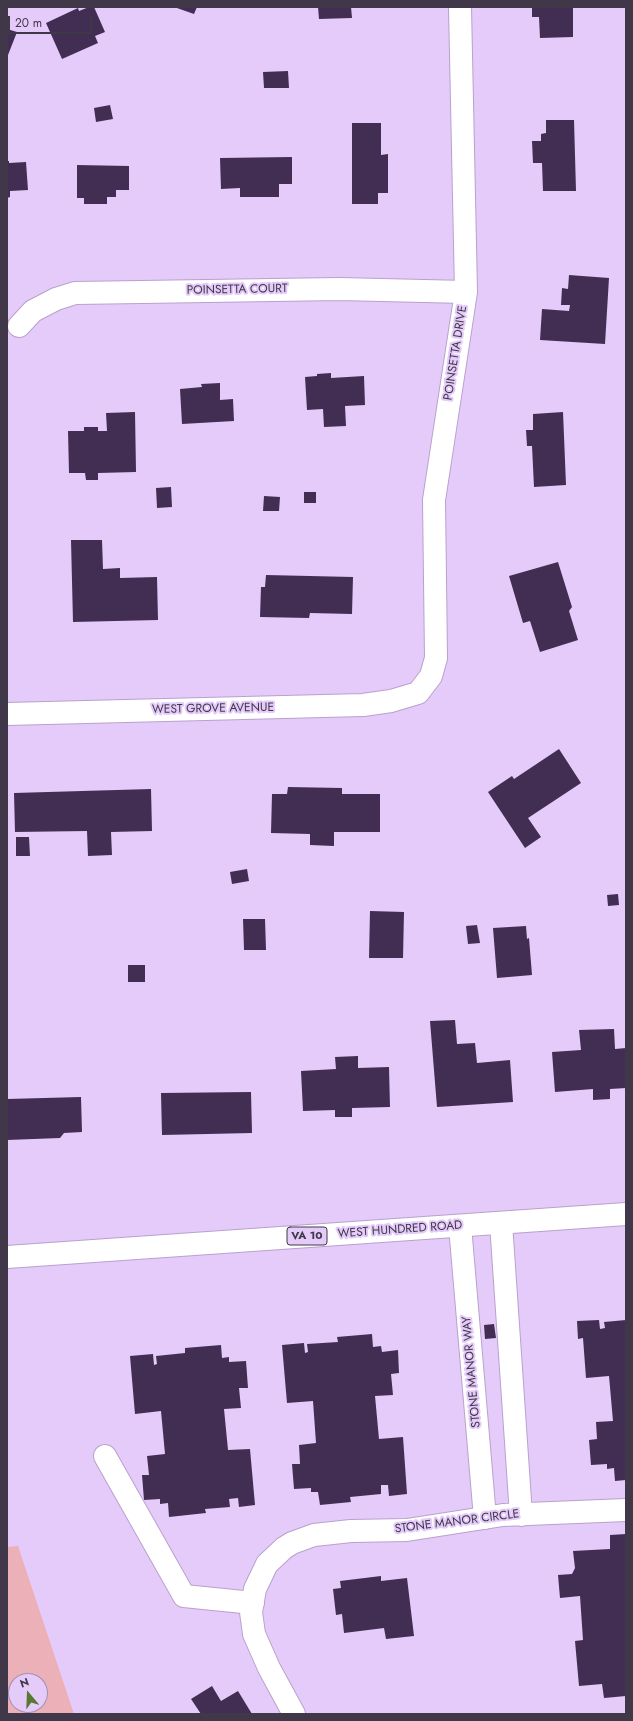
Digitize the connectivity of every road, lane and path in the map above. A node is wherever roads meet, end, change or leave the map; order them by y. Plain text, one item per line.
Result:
1 (460, 7) edge
2 (466, 292) junction
3 (19, 326) dead end
4 (418, 692) joint
5 (7, 714) edge
6 (626, 1214) edge
7 (501, 1223) junction
8 (460, 1226) junction
9 (7, 1257) edge
10 (105, 1456) dead end
11 (626, 1510) edge
12 (521, 1514) junction
13 (485, 1518) junction
14 (253, 1603) junction
15 (294, 1714) edge

1 - 2 street, POINSETTA DRIVE
2 - 3 street, POINSETTA COURT
2 - 4 street, POINSETTA DRIVE
4 - 5 street, WEST GROVE AVENUE
6 - 7 street, WEST HUNDRED ROAD / VA 10
7 - 8 street, WEST HUNDRED ROAD / VA 10
7 - 12 street
8 - 9 street, WEST HUNDRED ROAD / VA 10
8 - 13 street, STONE MANOR WAY
10 - 14 street
11 - 12 street, STONE MANOR CIRCLE
12 - 13 street, STONE MANOR CIRCLE
13 - 14 street, STONE MANOR CIRCLE
14 - 15 street, STONE MANOR CIRCLE

